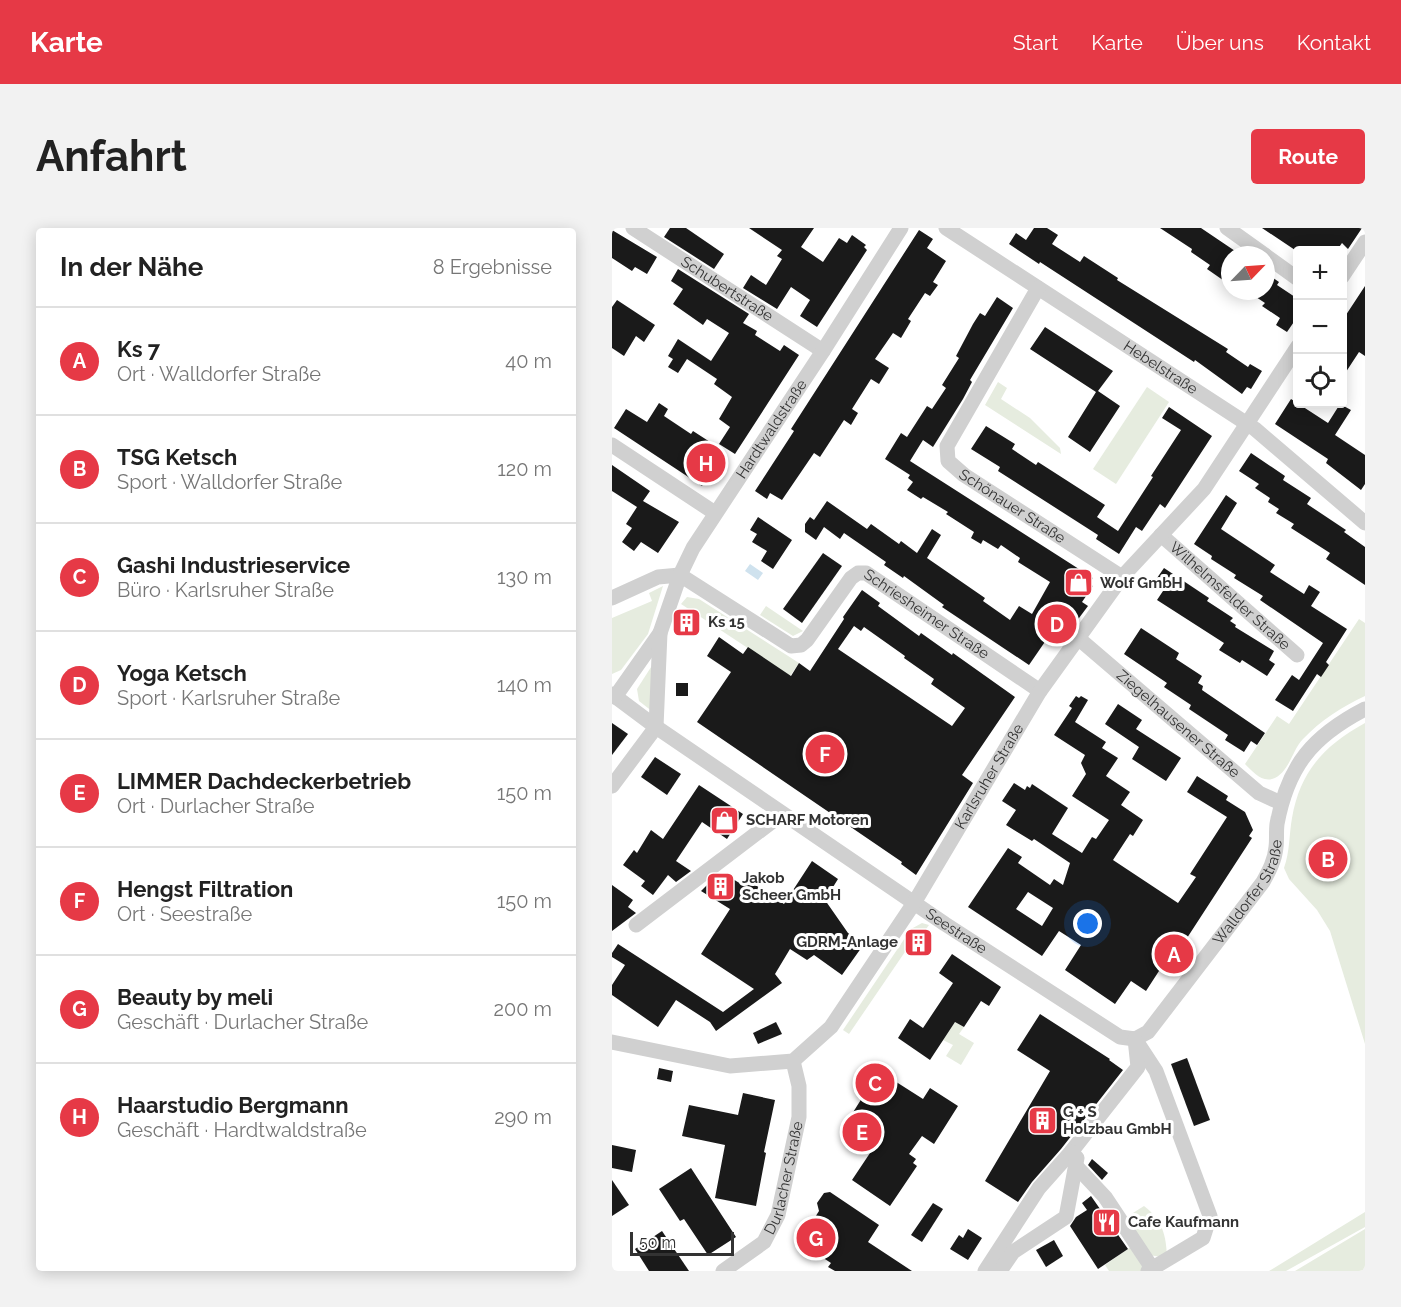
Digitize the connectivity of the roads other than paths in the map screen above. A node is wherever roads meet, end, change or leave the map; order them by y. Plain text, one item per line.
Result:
1 (633, 228) edge
2 (901, 228) edge
3 (946, 228) edge
4 (1227, 228) edge
5 (1365, 242) edge
6 (1251, 246) edge
7 (1275, 263) edge
8 (1347, 269) edge
9 (1293, 276) edge
10 (1038, 288) junction
11 (823, 351) junction
12 (1293, 354) edge
13 (1247, 424) junction
14 (612, 446) edge
15 (716, 513) junction
16 (1362, 515) edge
17 (1161, 535) junction
18 (680, 575) junction
19 (1122, 577) junction
20 (612, 598) edge
21 (660, 633) junction
22 (1078, 638) junction
23 (1297, 655) dead end
24 (1040, 691) junction
25 (614, 695) edge
26 (1365, 709) edge
27 (656, 727) junction
28 (612, 786) edge
29 (1281, 803) junction
30 (782, 814) junction
31 (914, 903) junction
32 (636, 925) dead end
33 (1135, 1040) junction
34 (612, 1042) edge
35 (793, 1061) junction
36 (1073, 1159) junction
37 (1150, 1270) edge
38 (723, 1271) edge
39 (985, 1271) edge
40 (1000, 1271) edge

1 - 11 street, Schubertstraße
2 - 11 street, Hardtwaldstraße
3 - 10 street, Hebelstraße
4 - 6 street
5 - 8 street
7 - 9 street
10 - 13 street, Hebelstraße
10 - 19 street, Schönauer Straße
11 - 15 street, Hardtwaldstraße
12 - 13 street, Karlsruher Straße
13 - 16 street, Hebelstraße
13 - 17 street, Karlsruher Straße
14 - 15 street
15 - 18 street, Hardtwaldstraße
17 - 19 street, Karlsruher Straße
17 - 23 street, Wilhelmsfelder Straße
18 - 20 street
18 - 21 street, Hardtwaldstraße
18 - 24 street, Schriesheimer Straße
19 - 22 street, Karlsruher Straße
21 - 25 street, Hardtwaldstraße
21 - 27 street
22 - 24 street, Karlsruher Straße
22 - 29 street, Ziegelhausener Straße
24 - 31 street, Karlsruher Straße
25 - 27 street, Seestraße
26 - 29 street, Walldorfer Straße
27 - 28 street
27 - 30 street, Seestraße
29 - 33 street, Walldorfer Straße
30 - 31 street, Seestraße
30 - 32 street
31 - 33 street, Seestraße
31 - 35 street, Karlsruher Straße
33 - 36 street
33 - 37 street
34 - 35 street
35 - 38 street, Durlacher Straße
36 - 37 street
36 - 39 street
36 - 40 street

